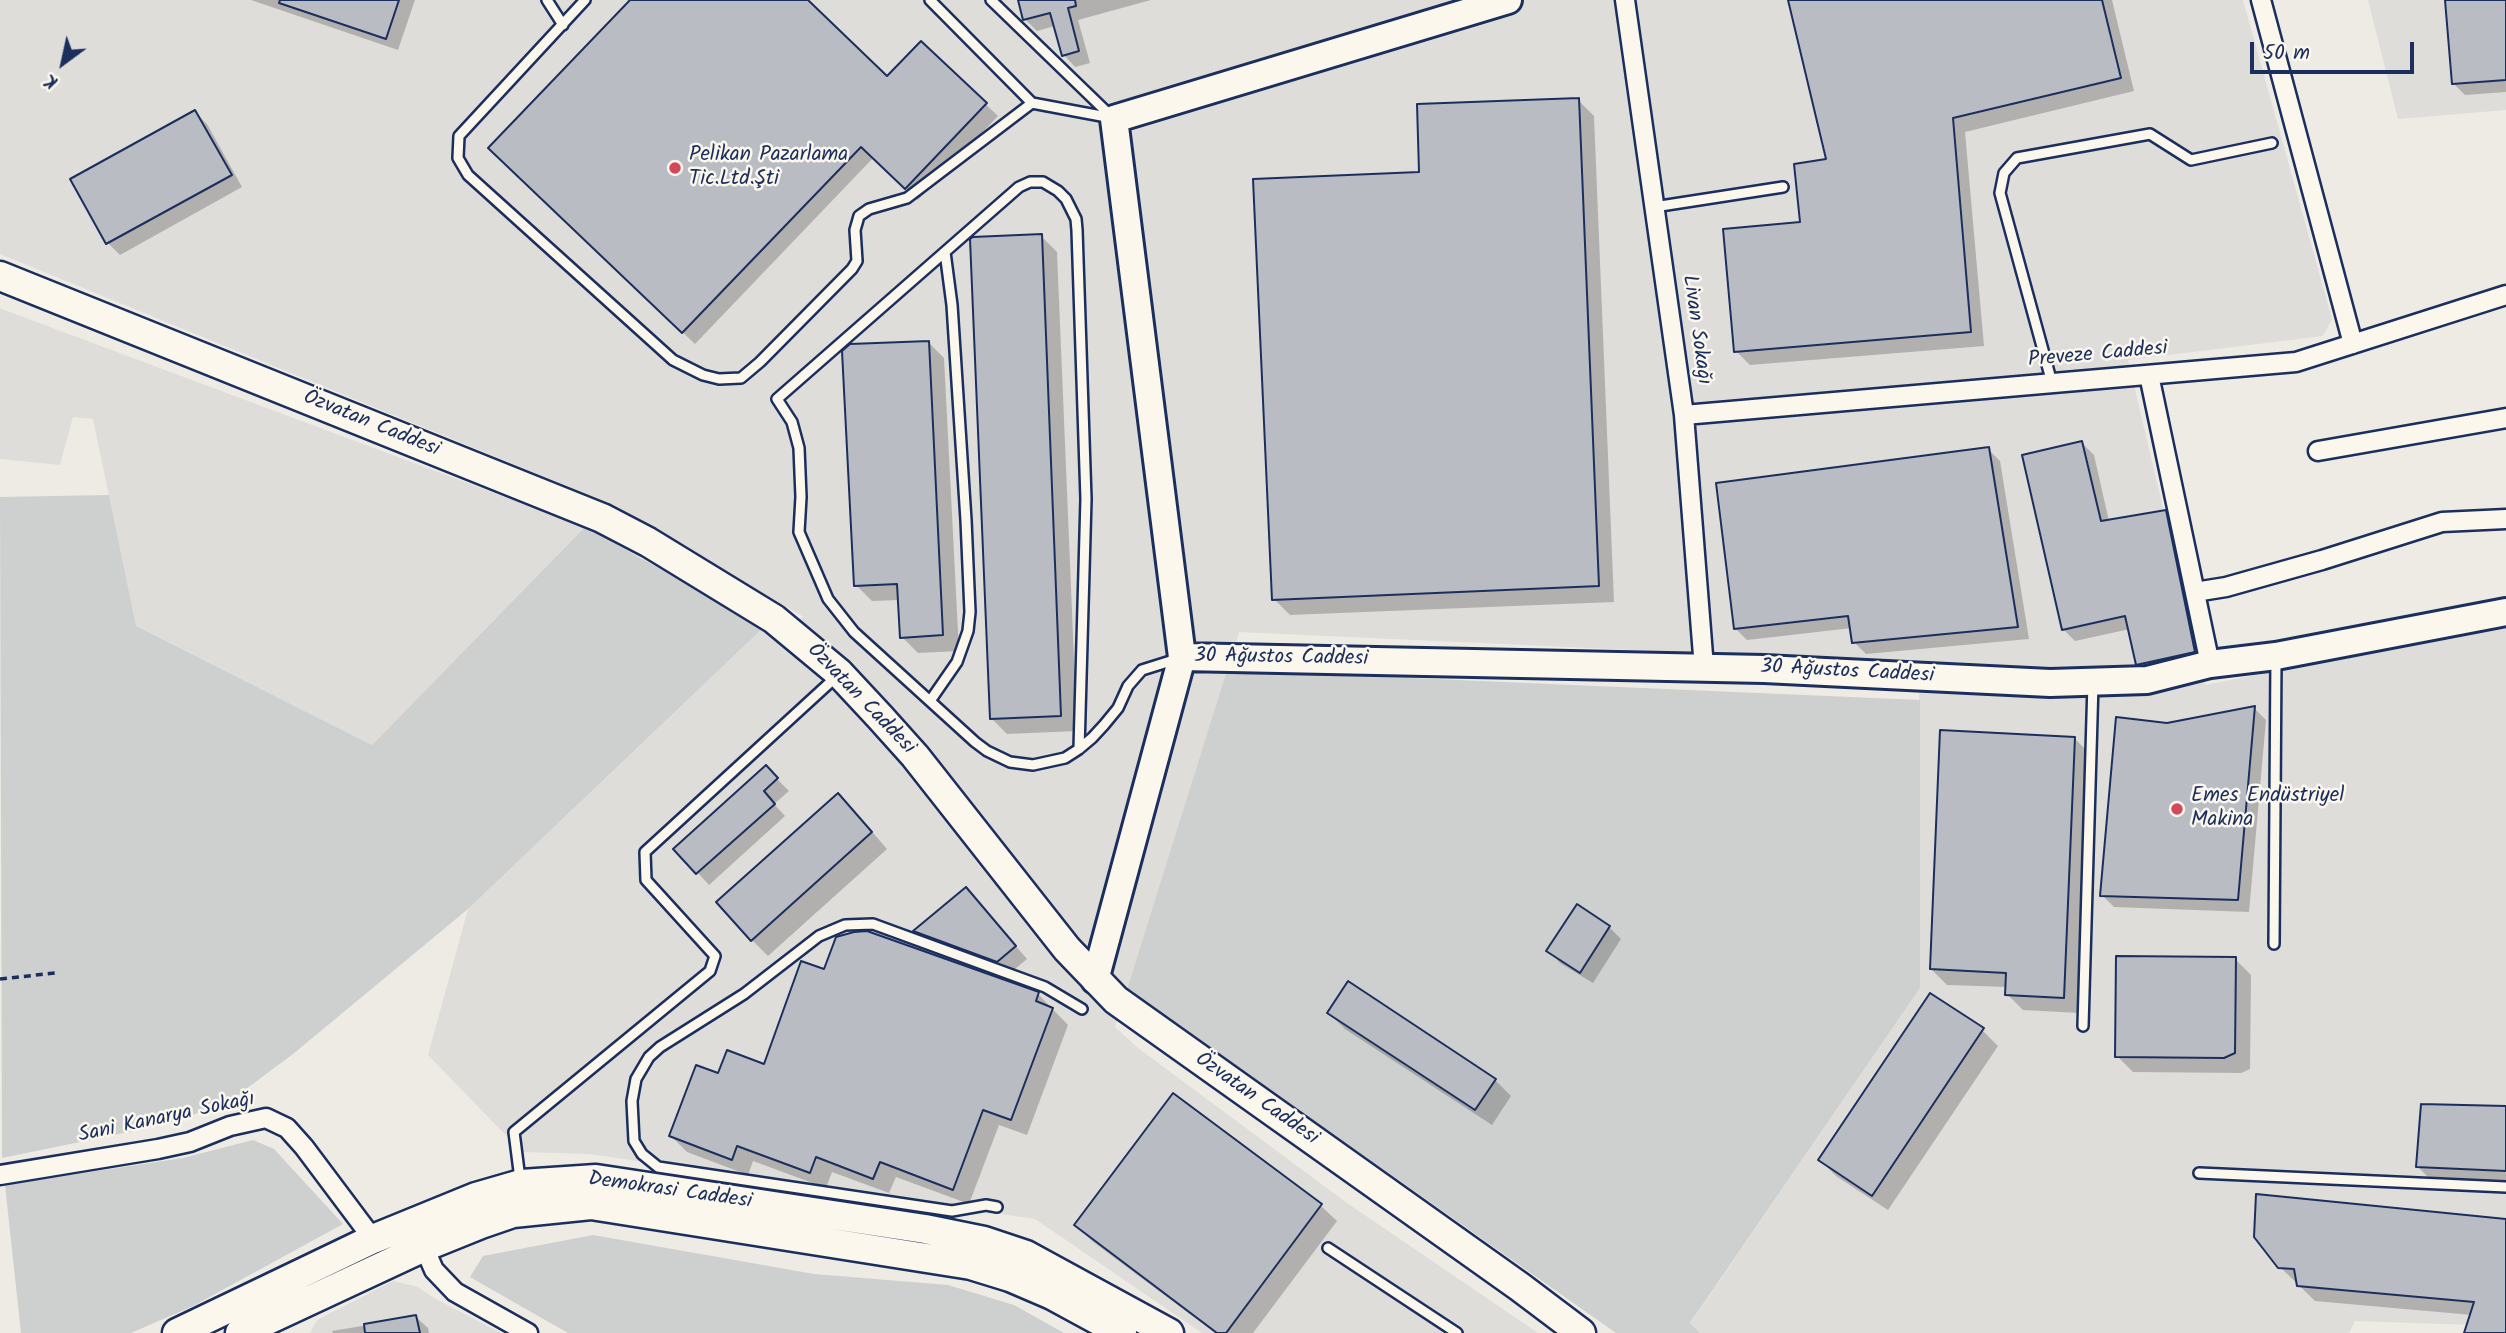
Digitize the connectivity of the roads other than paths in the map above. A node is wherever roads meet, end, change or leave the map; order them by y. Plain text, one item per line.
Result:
1 (547, 0) edge
2 (585, 0) edge
3 (930, 0) edge
4 (991, 0) edge
5 (1508, 0) edge
6 (1625, 0) edge
7 (2261, 0) edge
8 (564, 24) junction
9 (1031, 103) junction
10 (1114, 119) junction
11 (2272, 143) dead end
12 (1783, 187) dead end
13 (1654, 207) junction
14 (945, 251) junction
15 (0, 276) edge
16 (2506, 295) edge
17 (2353, 344) junction
18 (2148, 375) junction
19 (2052, 383) junction
20 (1684, 415) junction
21 (2506, 418) edge
22 (2318, 451) dead end
23 (2506, 519) edge
24 (2195, 592) junction
25 (2506, 612) edge
26 (2276, 656) junction
27 (1182, 657) junction
28 (2210, 664) junction
29 (1704, 668) junction
30 (839, 673) junction
31 (2093, 682) junction
32 (930, 701) junction
33 (1079, 748) junction
34 (2274, 944) dead end
35 (1095, 980) junction
36 (1082, 1009) dead end
37 (2083, 1026) dead end
38 (2199, 1173) dead end
39 (0, 1175) edge
40 (521, 1184) junction
41 (2506, 1187) edge
42 (997, 1207) dead end
43 (373, 1239) junction
44 (424, 1247) junction
45 (1328, 1248) dead end
46 (306, 1302) junction
47 (177, 1333) edge
48 (240, 1333) edge
49 (293, 1333) edge
50 (528, 1333) edge
51 (1122, 1333) edge
52 (1169, 1333) edge
53 (1457, 1333) edge
54 (1581, 1333) edge

1 - 8 lane
2 - 8 lane
3 - 9 lane
4 - 10 lane
5 - 10 street
6 - 13 street, Livan Sokağı
7 - 17 street
8 - 9 lane
9 - 10 lane
10 - 27 street
11 - 19 lane
12 - 13 lane
13 - 20 street, Livan Sokağı
14 - 32 lane
14 - 32 lane
14 - 33 lane
15 - 30 main road, Özvatan Caddesi
16 - 17 street, Preveze Caddesi
17 - 18 street, Preveze Caddesi
18 - 19 street, Preveze Caddesi
18 - 24 street
19 - 20 street, Preveze Caddesi
20 - 29 street, Livan Sokağı
21 - 22 street
23 - 24 street
24 - 28 street
25 - 26 street, 30 Ağustos Caddesi
26 - 28 street, 30 Ağustos Caddesi
26 - 34 lane
27 - 29 street, 30 Ağustos Caddesi
27 - 33 lane
27 - 35 street
28 - 31 street, 30 Ağustos Caddesi
29 - 31 street, 30 Ağustos Caddesi
30 - 35 main road, Özvatan Caddesi
30 - 40 lane
31 - 37 lane
32 - 33 lane
35 - 54 main road, Özvatan Caddesi
36 - 42 lane
38 - 41 lane
39 - 43 street, Sani Kanarya Sokağı
40 - 43 main road, Demokrasi Caddesi
40 - 52 main road, Demokrasi Caddesi
43 - 47 main road, Demokrasi Caddesi
44 - 46 main road, Demokrasi Caddesi
44 - 50 street
44 - 51 main road, Demokrasi Caddesi
45 - 53 lane
46 - 48 main road, Demokrasi Caddesi
46 - 49 main road

